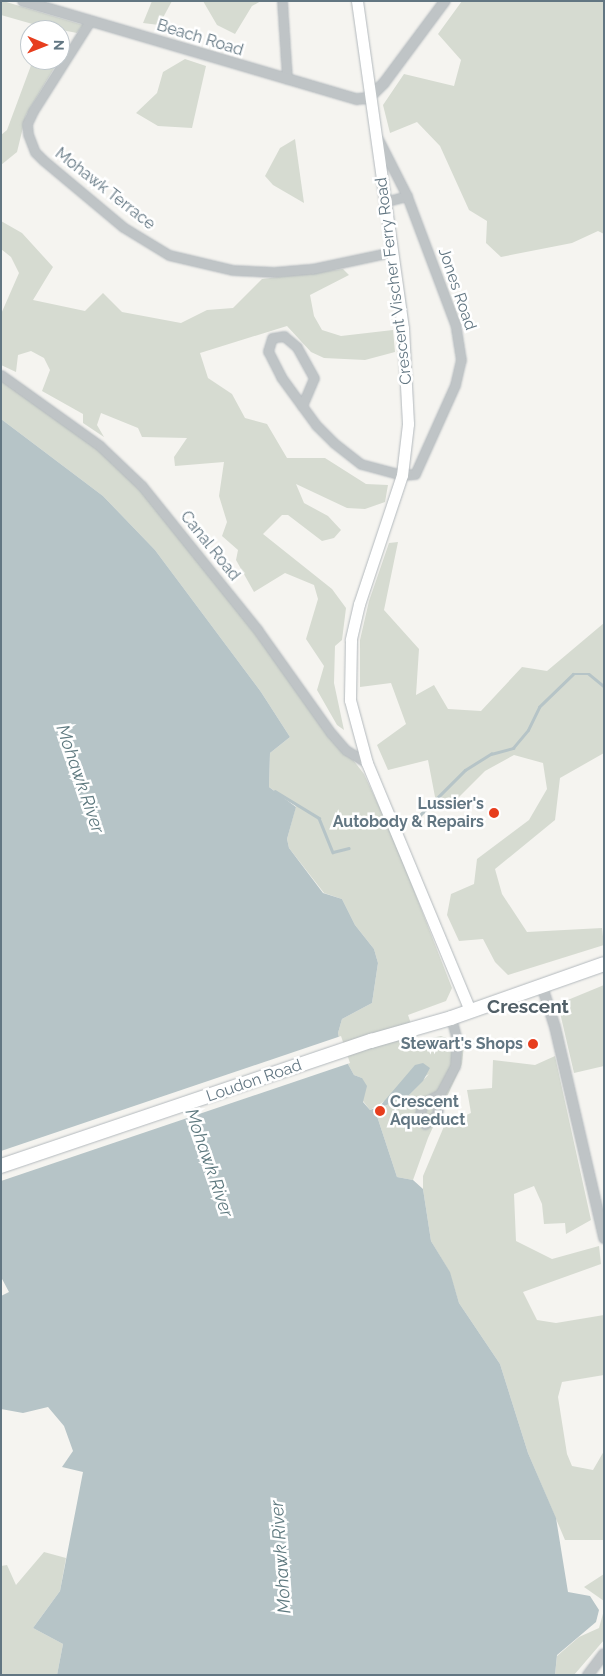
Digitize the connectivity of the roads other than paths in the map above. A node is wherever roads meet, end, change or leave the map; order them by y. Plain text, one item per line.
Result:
1 (23, 1) edge
2 (282, 1) edge
3 (357, 1) edge
4 (445, 1) edge
5 (90, 21) junction
6 (287, 79) junction
7 (369, 98) junction
8 (375, 133) junction
9 (407, 196) junction
10 (384, 202) junction
11 (392, 252) junction
12 (1, 375) edge
13 (302, 406) junction
14 (402, 475) junction
15 (367, 763) junction
16 (604, 964) edge
17 (542, 986) junction
18 (470, 1011) junction
19 (451, 1018) junction
20 (440, 1094) dead end
21 (1, 1166) edge
22 (604, 1238) edge
23 (604, 1654) edge
24 (588, 1675) edge

1 - 5 street, Beach Road
2 - 6 street
3 - 7 main road, Crescent Vischer Ferry Road
4 - 7 street
5 - 6 street, Beach Road
5 - 11 street, Mohawk Terrace
6 - 7 street, Beach Road
7 - 8 main road, Crescent Vischer Ferry Road
8 - 9 street, Jones Road
8 - 10 main road, Crescent Vischer Ferry Road
9 - 10 street
9 - 14 street, Jones Road
10 - 11 main road, Crescent Vischer Ferry Road
11 - 14 main road, Crescent Vischer Ferry Road
12 - 15 street, Canal Road
13 - 13 street
13 - 14 street
14 - 15 main road, Crescent Vischer Ferry Road
15 - 18 main road, Crescent Vischer Ferry Road
16 - 17 main road, Loudon Road
17 - 18 main road, Loudon Road
17 - 22 street
18 - 19 main road, Loudon Road
19 - 20 street
19 - 21 main road, Loudon Road
23 - 24 street

